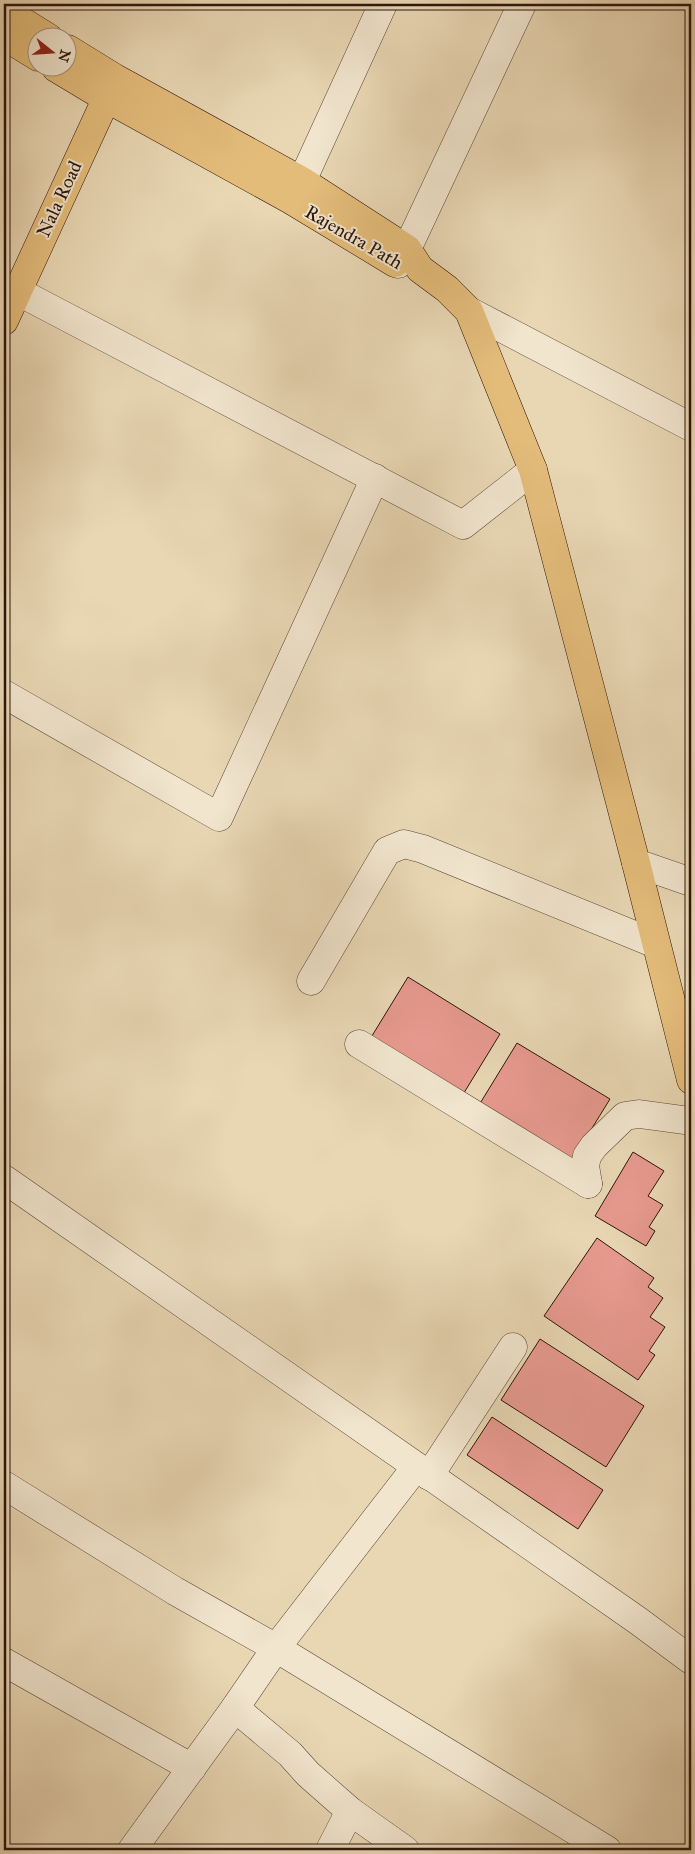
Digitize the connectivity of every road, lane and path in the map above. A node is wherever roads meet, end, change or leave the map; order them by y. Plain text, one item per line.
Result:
1 (383, 4) edge
2 (522, 4) edge
3 (12, 17) edge
4 (31, 28) edge
5 (28, 42) edge
6 (78, 58) edge
7 (78, 76) edge
8 (111, 88) junction
9 (302, 181) junction
10 (408, 261) junction
11 (17, 291) junction
12 (469, 311) junction
13 (4, 320) edge
14 (691, 427) edge
15 (532, 470) junction
16 (375, 478) junction
17 (4, 694) edge
18 (636, 863) junction
19 (691, 882) edge
20 (656, 944) junction
21 (311, 981) dead end
22 (359, 1044) dead end
23 (691, 1080) edge
24 (691, 1121) edge
25 (4, 1179) edge
26 (513, 1347) dead end
27 (422, 1471) junction
28 (4, 1485) edge
29 (276, 1648) junction
30 (691, 1660) edge
31 (4, 1662) edge
32 (235, 1708) junction
33 (192, 1768) junction
34 (350, 1811) junction
35 (132, 1850) edge
36 (330, 1850) edge
37 (406, 1850) edge
38 (607, 1850) edge

1 - 9 street
2 - 10 street
3 - 4 main road
3 - 5 main road
6 - 8 main road, Rajendra Path
7 - 8 main road, Rajendra Path
8 - 9 main road, Rajendra Path
8 - 10 main road, Rajendra Path
8 - 11 main road, Nala Road
9 - 10 main road, Rajendra Path
10 - 12 main road
11 - 13 main road, Nala Road
11 - 16 street
12 - 14 street
12 - 15 main road
15 - 16 street
15 - 18 main road
16 - 17 street
18 - 19 street
18 - 20 main road
20 - 21 street
20 - 23 main road
22 - 24 street
25 - 27 street
26 - 27 street
27 - 29 street
27 - 30 street
28 - 29 street
29 - 32 street
29 - 38 street
31 - 33 street
32 - 33 street
32 - 34 street
33 - 35 street
34 - 36 street
34 - 37 street

